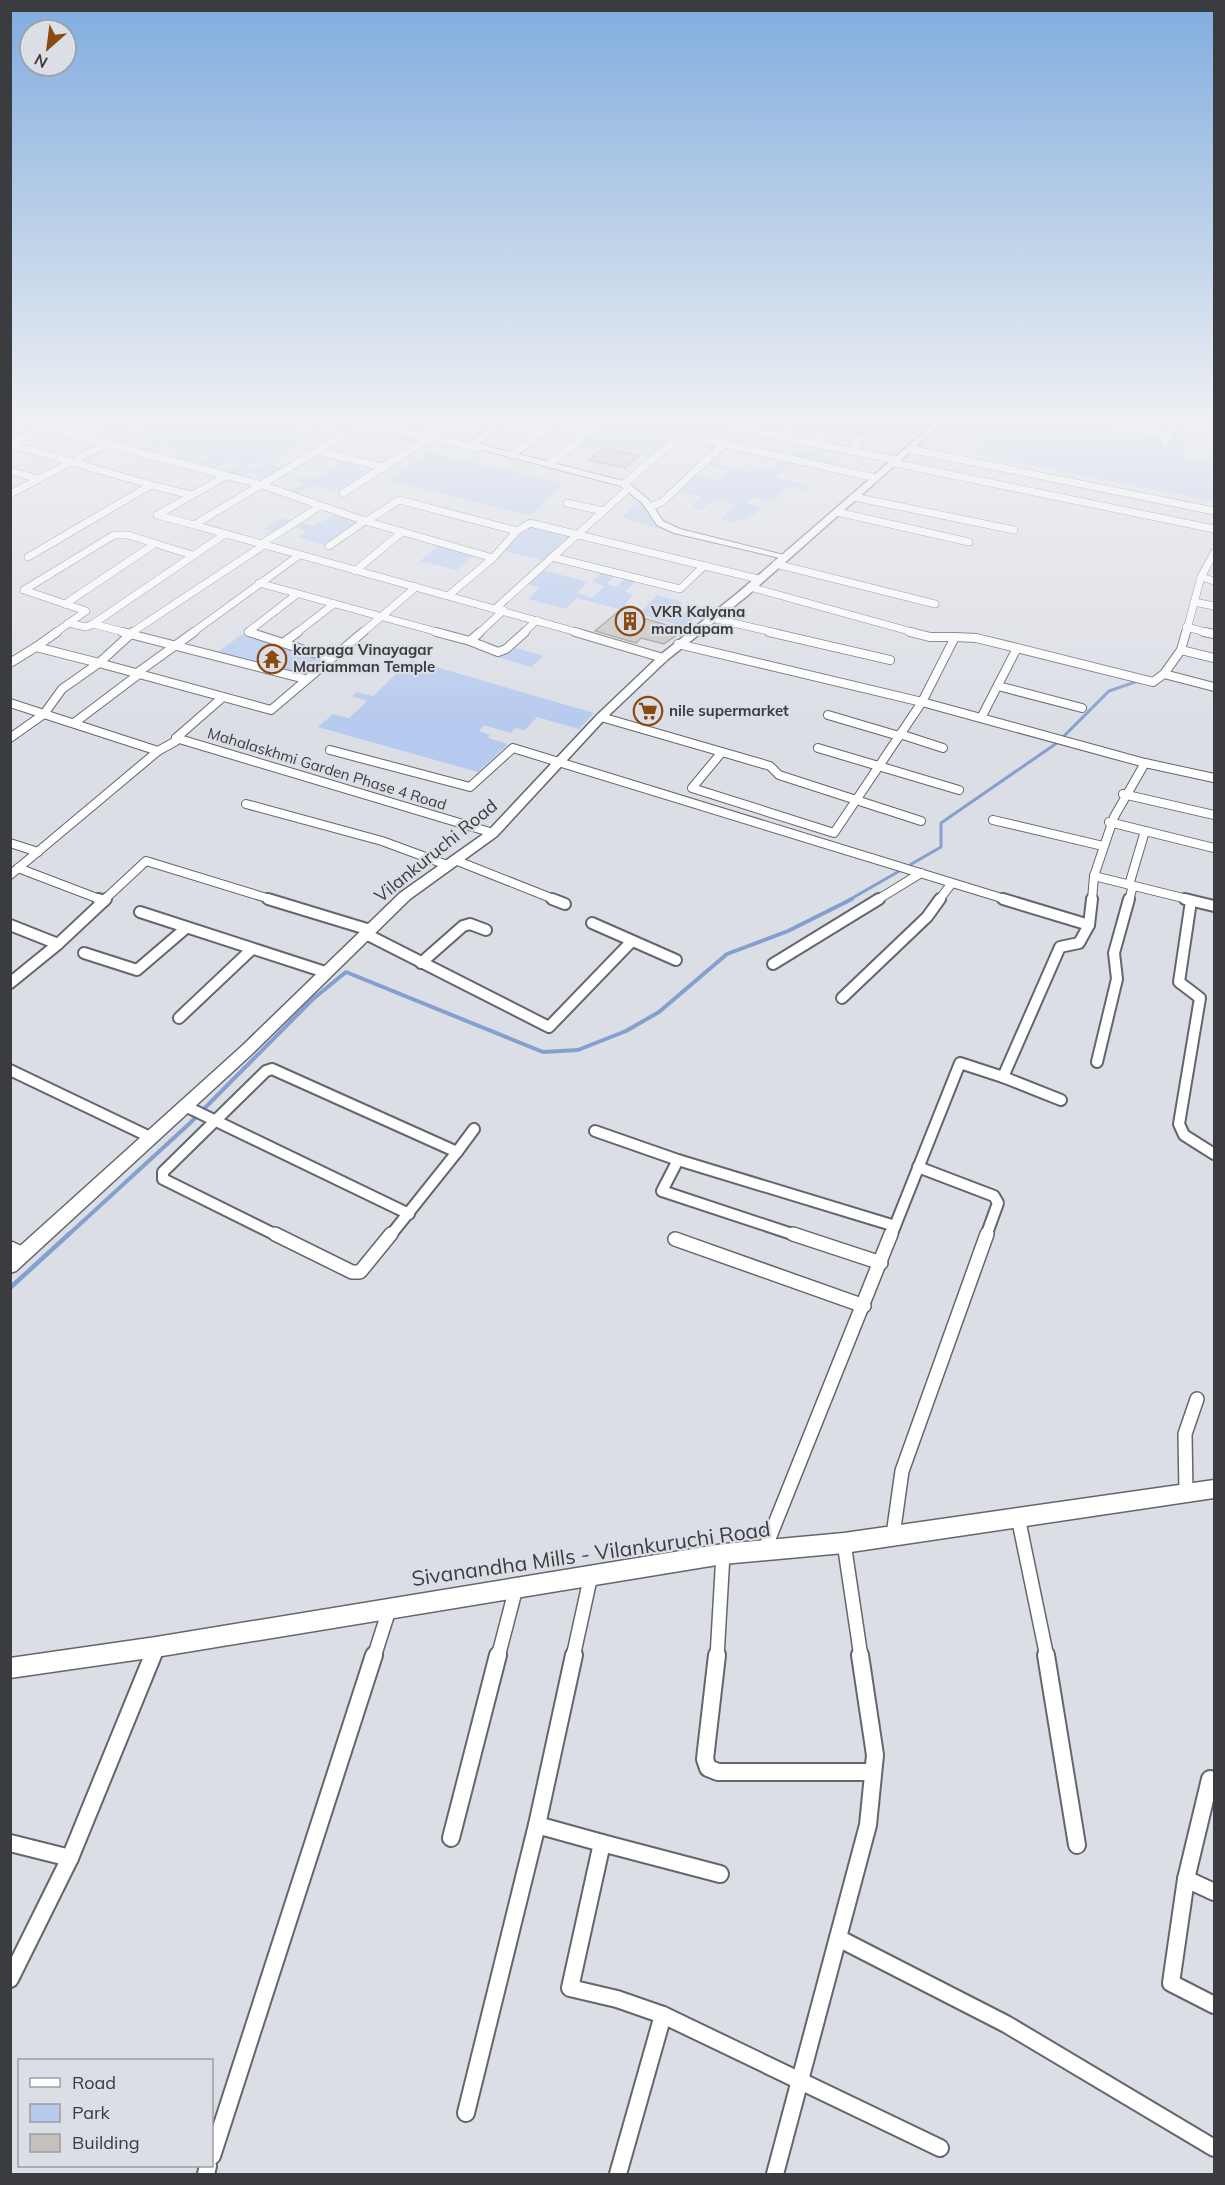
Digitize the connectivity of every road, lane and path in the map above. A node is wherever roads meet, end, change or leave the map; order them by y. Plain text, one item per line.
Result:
1 (88, 522) edge
2 (183, 522) edge
3 (199, 522) edge
4 (296, 522) edge
5 (365, 522) edge
6 (369, 522) edge
7 (483, 522) edge
8 (590, 522) edge
9 (659, 522) edge
10 (825, 522) edge
11 (881, 522) edge
12 (975, 522) edge
13 (1182, 522) edge
14 (194, 525) junction
15 (1215, 529) edge
16 (1014, 530) dead end
17 (517, 531) junction
18 (402, 532) junction
19 (577, 533) junction
20 (225, 534) junction
21 (969, 542) dead end
22 (153, 544) junction
23 (262, 545) junction
24 (329, 546) dead end
25 (1215, 553) edge
26 (192, 555) junction
27 (298, 556) junction
28 (784, 556) junction
29 (28, 557) dead end
30 (552, 557) junction
31 (493, 558) junction
32 (776, 564) junction
33 (704, 566) junction
34 (355, 571) junction
35 (1201, 578) junction
36 (1215, 581) edge
37 (259, 583) junction
38 (754, 583) junction
39 (416, 586) junction
40 (297, 594) junction
41 (449, 595) junction
42 (1194, 602) junction
43 (65, 604) junction
44 (334, 604) junction
45 (935, 604) dead end
46 (1215, 606) edge
47 (500, 609) junction
48 (379, 616) junction
49 (712, 618) junction
50 (537, 620) junction
51 (68, 623) junction
52 (93, 624) junction
53 (1186, 627) junction
54 (131, 633) junction
55 (1215, 634) edge
56 (955, 638) junction
57 (470, 641) junction
58 (283, 643) junction
59 (678, 644) junction
60 (173, 645) junction
61 (36, 647) junction
62 (1017, 648) junction
63 (1181, 650) junction
64 (329, 658) junction
65 (663, 658) junction
66 (1215, 658) edge
67 (890, 660) dead end
68 (10, 663) edge
69 (99, 663) junction
70 (138, 673) junction
71 (1164, 674) junction
72 (305, 679) junction
73 (998, 686) junction
74 (1215, 687) edge
75 (224, 697) junction
76 (922, 702) junction
77 (10, 703) edge
78 (1082, 708) dead end
79 (44, 714) junction
80 (828, 715) dead end
81 (601, 717) junction
82 (981, 718) junction
83 (74, 723) junction
84 (899, 735) junction
85 (10, 738) edge
86 (176, 738) junction
87 (818, 748) dead end
88 (943, 748) dead end
89 (330, 750) dead end
90 (158, 751) junction
91 (722, 753) junction
92 (560, 761) junction
93 (1145, 763) junction
94 (879, 766) junction
95 (1215, 778) edge
96 (959, 790) dead end
97 (1123, 794) junction
98 (855, 801) junction
99 (246, 804) dead end
100 (1215, 815) edge
101 (993, 820) dead end
102 (921, 821) dead end
103 (1109, 822) junction
104 (1145, 831) junction
105 (493, 833) junction
106 (10, 843) edge
107 (1103, 846) junction
108 (1215, 848) edge
109 (38, 852) junction
110 (451, 863) junction
111 (14, 871) edge
112 (921, 873) junction
113 (1094, 876) junction
114 (952, 882) junction
115 (1131, 886) junction
116 (104, 901) junction
117 (1191, 901) junction
118 (565, 904) dead end
119 (1215, 906) edge
120 (140, 912) dead end
121 (592, 923) dead end
122 (10, 925) edge
123 (1089, 925) junction
124 (186, 928) junction
125 (486, 930) dead end
126 (368, 932) junction
127 (632, 941) junction
128 (58, 944) junction
129 (252, 949) junction
130 (84, 953) dead end
131 (676, 960) dead end
132 (421, 963) junction
133 (773, 964) dead end
134 (325, 972) junction
135 (10, 982) edge
136 (842, 998) dead end
137 (179, 1018) dead end
138 (1097, 1062) dead end
139 (10, 1070) edge
140 (1003, 1077) junction
141 (1061, 1100) dead end
142 (185, 1106) junction
143 (210, 1118) junction
144 (474, 1129) dead end
145 (595, 1131) dead end
146 (150, 1137) junction
147 (457, 1152) junction
148 (1215, 1154) edge
149 (678, 1160) junction
150 (918, 1167) junction
151 (409, 1214) junction
152 (895, 1226) junction
153 (675, 1239) dead end
154 (17, 1251) edge
155 (881, 1263) junction
156 (10, 1266) edge
157 (864, 1305) junction
158 (1197, 1399) dead end
159 (1215, 1489) edge
160 (1186, 1493) junction
161 (1018, 1517) junction
162 (893, 1535) junction
163 (844, 1543) junction
164 (764, 1552) junction
165 (723, 1554) junction
166 (591, 1575) junction
167 (516, 1588) junction
168 (390, 1607) junction
169 (156, 1647) junction
170 (10, 1668) edge
171 (873, 1772) junction
172 (1215, 1781) edge
173 (537, 1825) junction
174 (451, 1838) dead end
175 (10, 1843) edge
176 (602, 1843) junction
177 (1077, 1845) dead end
178 (70, 1858) junction
179 (720, 1874) dead end
180 (1186, 1879) junction
181 (1215, 1892) edge
182 (838, 1938) junction
183 (10, 1979) edge
184 (1215, 2005) edge
185 (663, 2015) junction
186 (800, 2079) junction
187 (466, 2113) dead end
188 (940, 2148) dead end
189 (1215, 2148) edge
190 (213, 2153) edge
191 (618, 2175) edge
192 (775, 2175) edge

1 - 29 street
2 - 14 street
3 - 14 street
4 - 23 street
5 - 24 street
6 - 18 street
7 - 17 street
8 - 19 street
9 - 28 street
10 - 28 main road, Vilankuruchi Road
11 - 21 street
12 - 16 street
13 - 15 street
14 - 20 street
17 - 19 street
17 - 31 street
18 - 31 street
18 - 34 street
19 - 30 street
19 - 33 street
20 - 23 street
20 - 26 street
22 - 26 street
22 - 43 street
22 - 43 street
23 - 27 street
23 - 54 street
25 - 35 street
26 - 52 street
27 - 34 street
27 - 37 street
28 - 32 main road, Vilankuruchi Road
30 - 33 street
30 - 47 street
31 - 41 street
32 - 38 main road, Vilankuruchi Road
32 - 45 street
33 - 38 street
34 - 39 street
35 - 36 street
35 - 42 street
37 - 40 street
37 - 60 street
38 - 49 main road, Vilankuruchi Road
38 - 56 street
39 - 41 street
39 - 48 street
40 - 44 street
40 - 58 street
41 - 47 street
42 - 46 street
42 - 53 street
43 - 51 street
44 - 48 street
44 - 58 street
47 - 50 street
47 - 57 street
48 - 57 street
48 - 64 street
49 - 59 main road, Vilankuruchi Road
49 - 67 street
50 - 57 street
50 - 65 street
51 - 52 street
51 - 61 street
52 - 54 street
53 - 55 street
53 - 63 street
54 - 60 street
54 - 69 street
56 - 62 street
56 - 76 street
58 - 64 street
59 - 65 main road, Vilankuruchi Road
59 - 76 street
60 - 70 street
60 - 72 street
61 - 68 street
61 - 69 street
62 - 71 street
62 - 73 street
63 - 66 street
63 - 71 street
64 - 72 street
65 - 81 main road, Vilankuruchi Road
69 - 70 street
69 - 79 street
70 - 75 street
70 - 83 street
71 - 74 street
72 - 75 street
73 - 78 street
73 - 82 street
75 - 86 street
76 - 82 street
76 - 84 street
77 - 79 street
79 - 83 street
79 - 85 street
80 - 84 street
81 - 91 street
81 - 92 main road, Vilankuruchi Road
82 - 93 street
83 - 90 street
84 - 88 street
84 - 94 street
86 - 90 street
86 - 105 street, Mahalaskhmi Garden Phase 4 Road
87 - 94 street
89 - 92 street
90 - 109 street
91 - 98 street
91 - 98 street
92 - 105 main road, Vilankuruchi Road
92 - 112 street
93 - 95 street
93 - 97 street
94 - 96 street
94 - 98 street
97 - 100 street
97 - 103 street
98 - 102 street
99 - 110 street
101 - 107 street
103 - 104 street
103 - 107 street
104 - 108 street
104 - 115 street
105 - 110 main road, Vilankuruchi Road
106 - 109 street
107 - 113 street
109 - 111 street
110 - 118 street
110 - 126 main road, Vilankuruchi Road
111 - 116 street
112 - 114 street
112 - 133 street
113 - 115 street
113 - 123 street
114 - 123 street
114 - 136 street
115 - 117 street
115 - 138 street
116 - 126 street
116 - 128 street
117 - 119 street
117 - 148 street
120 - 124 street
121 - 127 street
122 - 128 street
123 - 140 street
124 - 129 street
124 - 130 street
125 - 132 street
126 - 132 street
126 - 134 main road, Vilankuruchi Road
127 - 131 street
127 - 132 street
128 - 135 street
129 - 134 street
129 - 137 street
134 - 142 main road, Vilankuruchi Road
139 - 146 street
140 - 141 street
140 - 150 street
142 - 143 street
142 - 146 main road, Vilankuruchi Road
143 - 147 street
143 - 151 street
143 - 151 street
144 - 147 street
145 - 149 street
146 - 154 main road, Vilankuruchi Road
147 - 151 street
149 - 152 street
149 - 155 street
150 - 152 street
150 - 162 street
152 - 155 street
153 - 157 street
154 - 156 main road, Vilankuruchi Road
155 - 157 street
157 - 164 street
158 - 160 street
159 - 160 main road, Sivanandha Mills - Vilankuruchi Road
160 - 161 main road, Sivanandha Mills - Vilankuruchi Road
161 - 162 main road, Sivanandha Mills - Vilankuruchi Road
161 - 177 street
162 - 163 main road, Sivanandha Mills - Vilankuruchi Road
163 - 164 main road, Sivanandha Mills - Vilankuruchi Road
163 - 171 street
164 - 165 main road, Sivanandha Mills - Vilankuruchi Road
165 - 166 main road, Sivanandha Mills - Vilankuruchi Road
165 - 171 street
166 - 167 main road, Sivanandha Mills - Vilankuruchi Road
166 - 173 street
167 - 168 main road, Sivanandha Mills - Vilankuruchi Road
167 - 174 street
168 - 169 main road, Sivanandha Mills - Vilankuruchi Road
168 - 190 street
169 - 170 main road, Sivanandha Mills - Vilankuruchi Road
169 - 178 street
171 - 182 street
172 - 180 street
173 - 176 street
173 - 187 street
175 - 178 street
176 - 179 street
176 - 185 street
178 - 183 street
180 - 181 street
180 - 184 street
182 - 186 street
182 - 189 street
185 - 186 street
185 - 191 street
186 - 188 street
186 - 192 street

